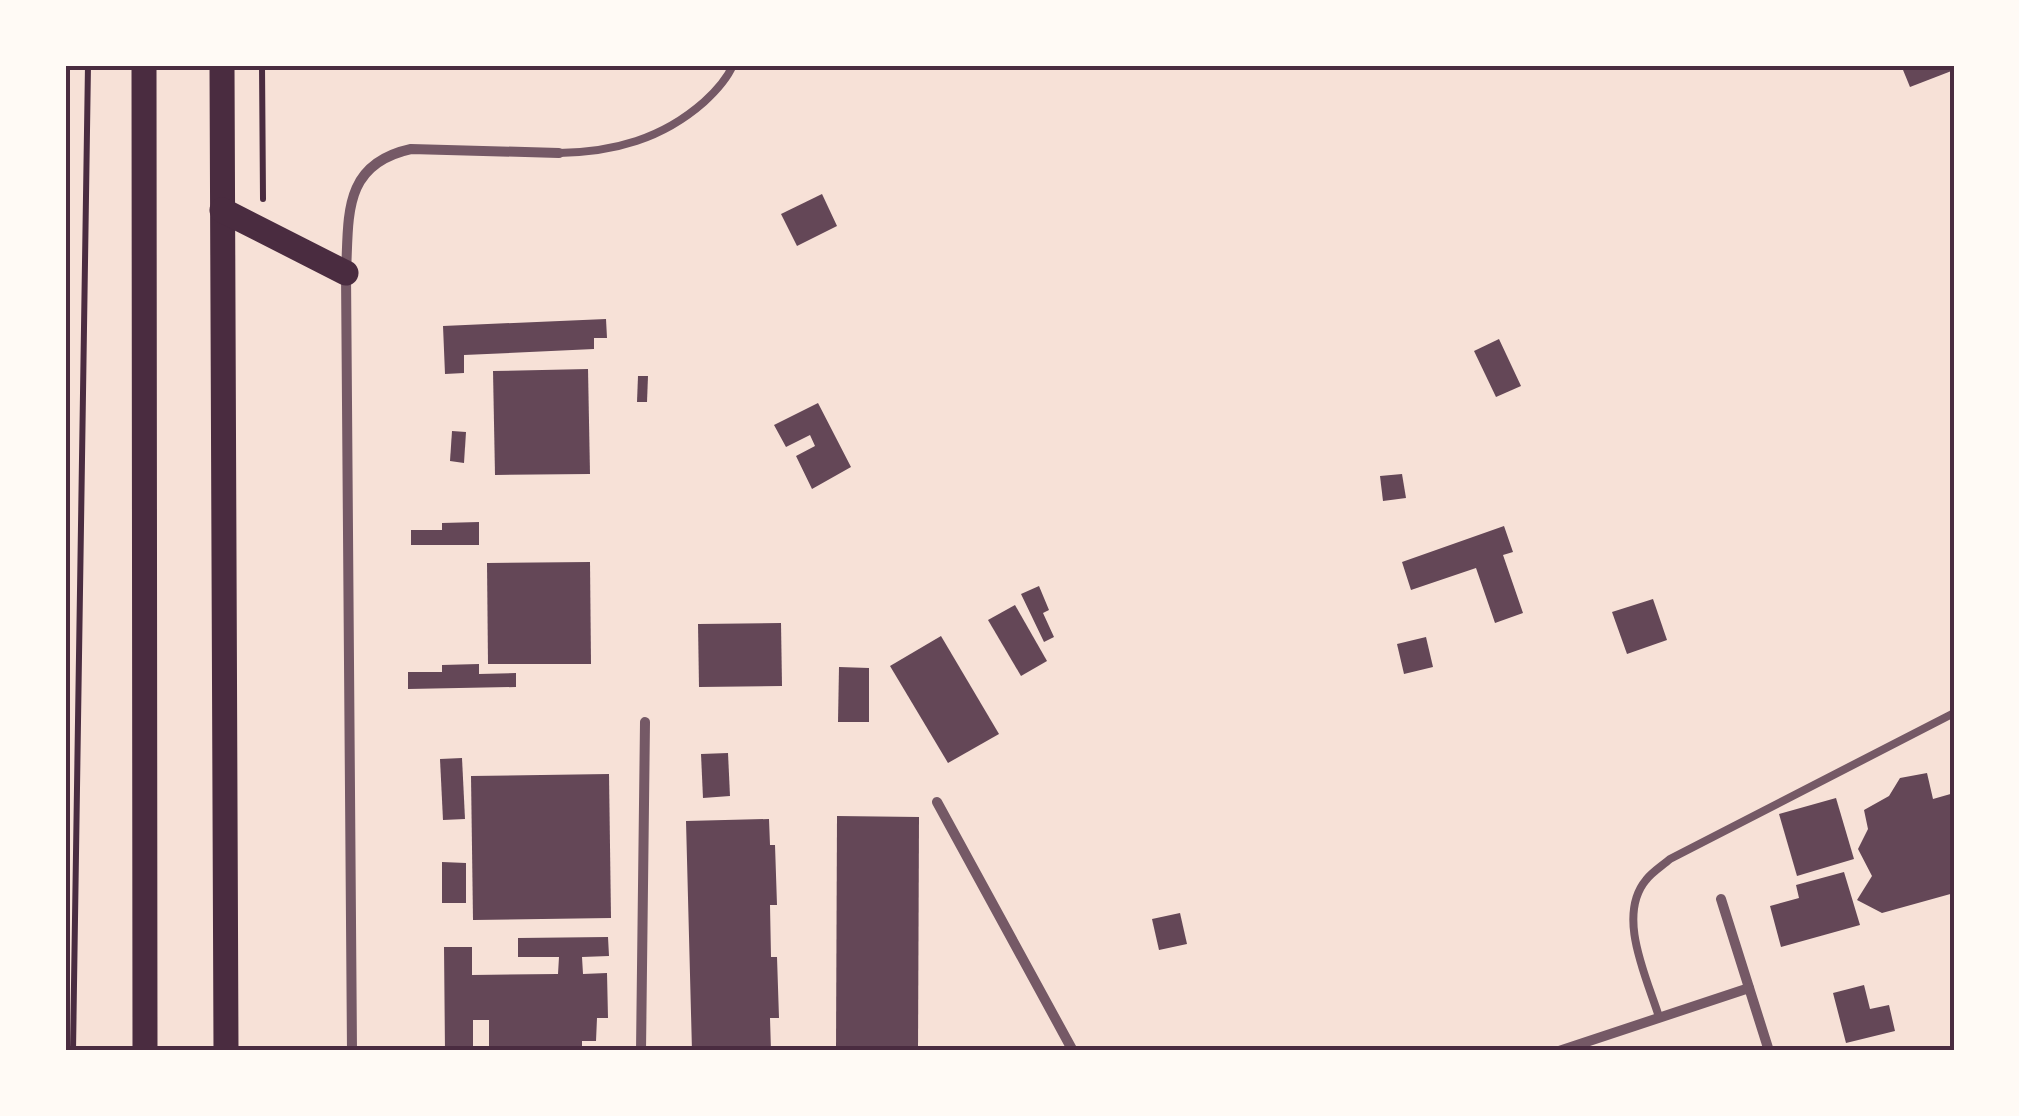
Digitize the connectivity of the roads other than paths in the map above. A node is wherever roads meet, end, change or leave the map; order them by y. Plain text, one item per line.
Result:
1 (144, 65) edge
2 (222, 65) edge
3 (733, 65) edge
4 (559, 153) joint
5 (222, 210) junction
6 (346, 272) junction
7 (1954, 713) edge
8 (645, 722) dead end
9 (938, 802) dead end
10 (1721, 899) dead end
11 (1749, 988) junction
12 (1660, 1018) junction
13 (145, 1051) edge
14 (226, 1051) edge
15 (352, 1051) edge
16 (641, 1051) edge
17 (1073, 1051) edge
18 (1559, 1051) edge
19 (1770, 1051) edge

1 - 13 main road
2 - 5 main road
3 - 4 lane
4 - 6 street
5 - 6 main road
5 - 14 main road
6 - 15 street
7 - 12 lane
8 - 16 street
9 - 17 street
10 - 11 street
11 - 12 street
11 - 19 street
12 - 18 street

